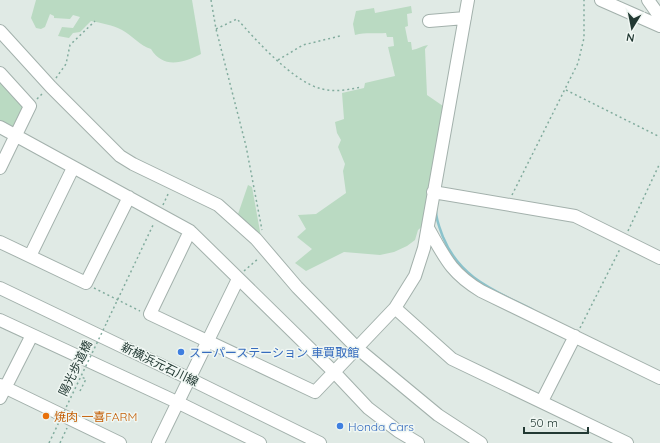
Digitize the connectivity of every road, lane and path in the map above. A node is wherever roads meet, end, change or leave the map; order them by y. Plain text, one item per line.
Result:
1 (211, 0) edge
2 (468, 0) edge
3 (584, 0) edge
4 (601, 0) edge
5 (648, 0) edge
6 (660, 17) edge
7 (465, 18) junction
8 (95, 21) dead end
9 (433, 23) dead end
10 (660, 26) edge
11 (216, 29) junction
12 (0, 31) edge
13 (340, 36) dead end
14 (278, 60) junction
15 (0, 73) edge
16 (50, 87) junction
17 (361, 87) dead end
18 (566, 90) junction
19 (0, 128) edge
20 (15, 136) junction
21 (660, 137) edge
22 (660, 163) edge
23 (0, 168) edge
24 (73, 168) junction
25 (170, 191) dead end
26 (438, 192) junction
27 (129, 197) junction
28 (508, 204) junction
29 (158, 213) junction
30 (428, 228) junction
31 (190, 230) junction
32 (624, 241) junction
33 (0, 242) edge
34 (267, 251) junction
35 (30, 256) junction
36 (660, 258) edge
37 (238, 279) junction
38 (86, 283) junction
39 (0, 288) edge
40 (117, 300) junction
41 (395, 308) junction
42 (150, 314) junction
43 (0, 320) edge
44 (32, 335) junction
45 (575, 336) junction
46 (208, 341) junction
47 (357, 348) junction
48 (335, 372) junction
49 (81, 377) junction
50 (660, 378) edge
51 (190, 379) junction
52 (2, 390) edge
53 (80, 392) dead end
54 (542, 401) junction
55 (179, 403) junction
56 (68, 424) dead end
57 (49, 443) edge
58 (60, 443) edge
59 (120, 443) edge
60 (158, 443) edge
61 (260, 443) edge
62 (320, 443) edge
63 (418, 443) edge
64 (481, 443) edge
65 (627, 443) edge

1 - 11 path
2 - 7 street
3 - 18 path
4 - 10 street
5 - 6 street
7 - 9 street
7 - 26 street
8 - 16 path
11 - 14 path
11 - 34 path
12 - 16 street
13 - 14 path
14 - 17 path
15 - 20 street
16 - 34 street
18 - 21 path
18 - 28 path
19 - 20 street
20 - 23 street
20 - 24 street
22 - 32 path
24 - 27 street
24 - 35 street
25 - 29 path, 陽光歩道橋
26 - 28 street
26 - 30 street
27 - 29 street
27 - 38 street
28 - 32 street
29 - 31 street
29 - 40 path, 陽光歩道橋
30 - 41 street
30 - 45 street
31 - 37 street
31 - 42 street
32 - 36 street
32 - 45 path
33 - 35 street
34 - 37 path
34 - 47 street
35 - 38 street
37 - 46 street
37 - 48 street
38 - 40 path
39 - 51 street, 新横浜元石川線
40 - 42 path
40 - 49 path, 陽光歩道橋, bridge
41 - 47 street
41 - 54 street
42 - 46 street
43 - 44 street
44 - 52 street
44 - 55 street
45 - 50 street
45 - 54 street
46 - 48 street
46 - 51 street
47 - 48 street
47 - 64 street
48 - 63 street
49 - 53 path
49 - 57 path, 陽光歩道橋, bridge
51 - 55 street
51 - 62 street, 新横浜元石川線
52 - 59 street
54 - 65 street
55 - 60 street
55 - 61 street
56 - 58 path

